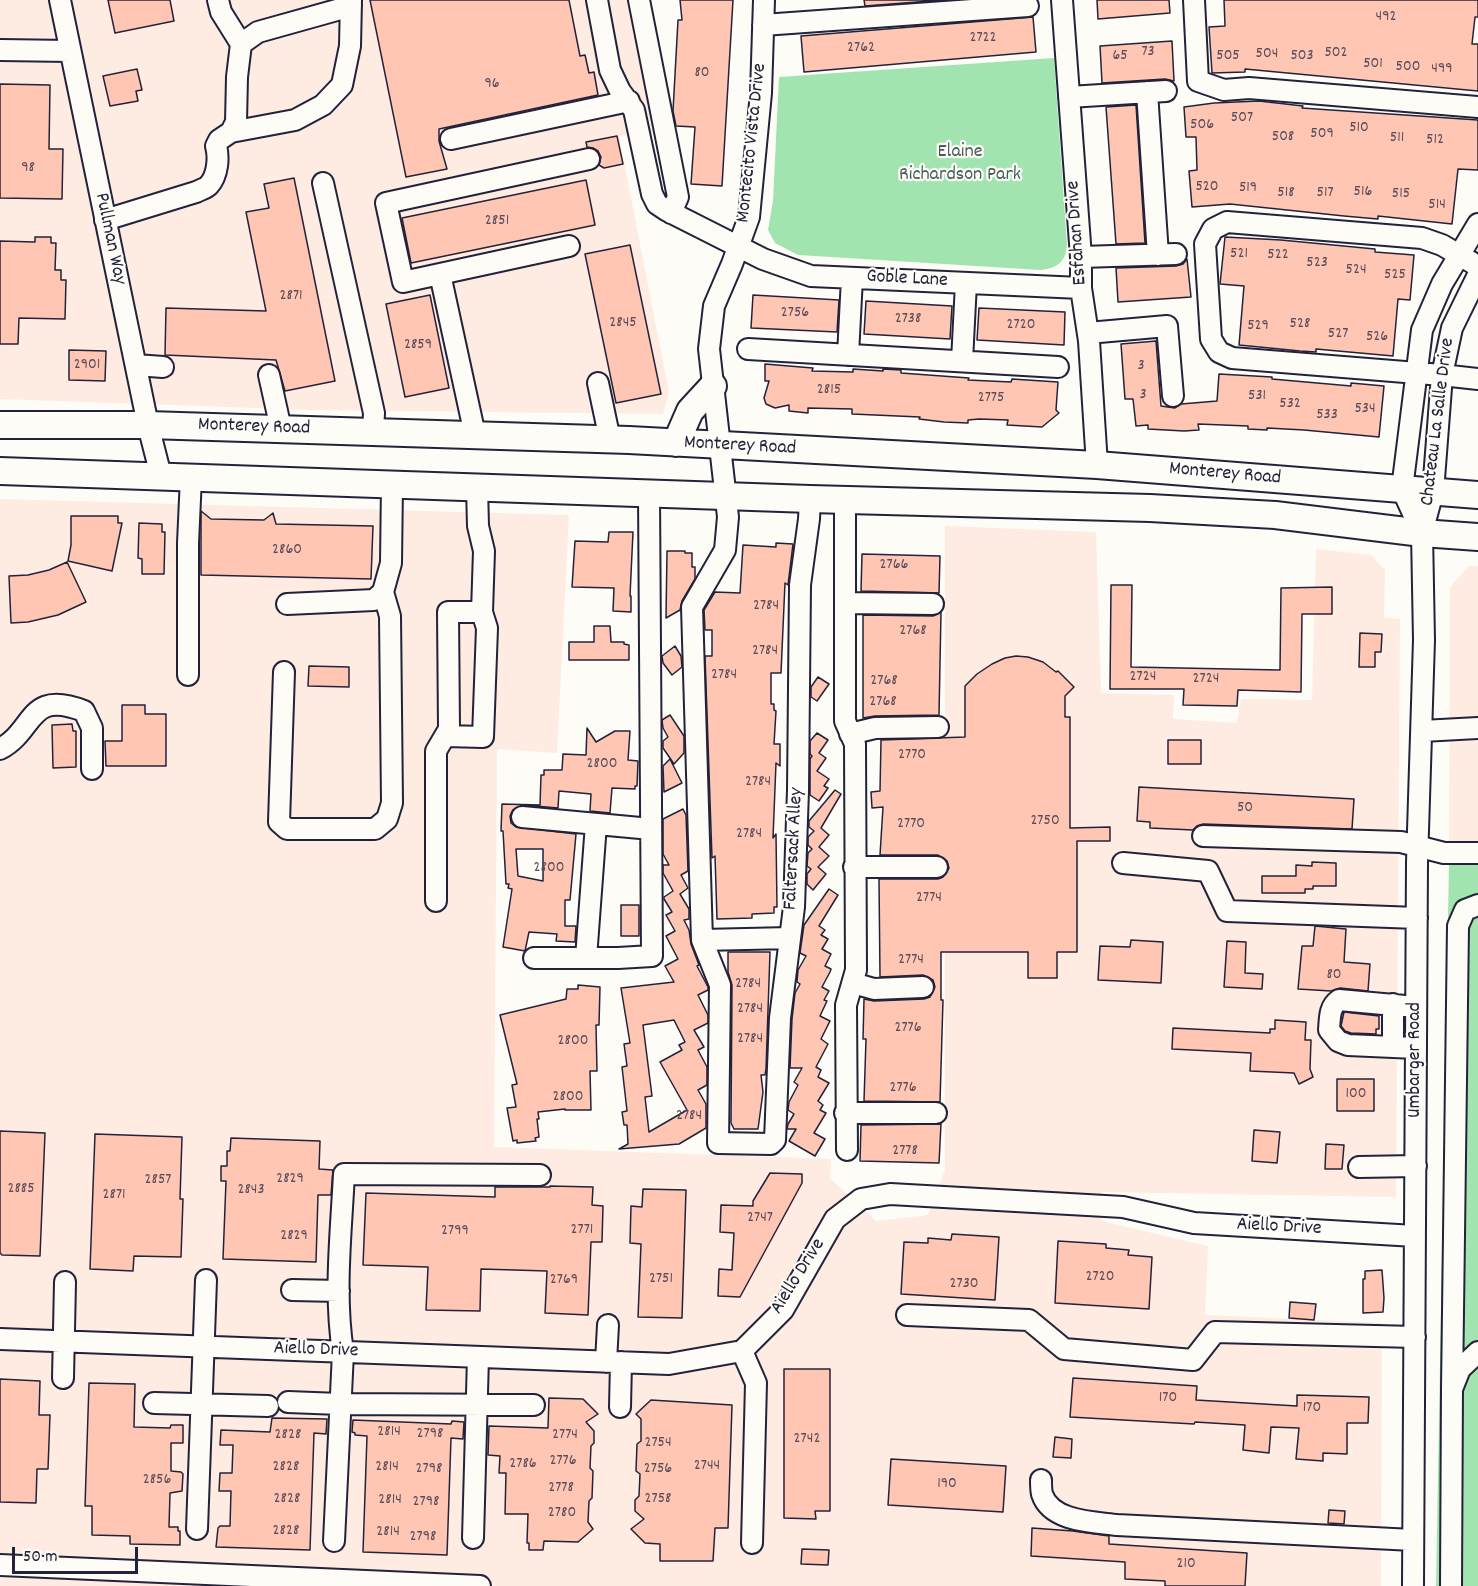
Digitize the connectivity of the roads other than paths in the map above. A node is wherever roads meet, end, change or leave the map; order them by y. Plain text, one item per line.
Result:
1 (60, 0) edge
2 (218, 0) edge
3 (597, 0) edge
4 (639, 0) edge
5 (764, 0) edge
6 (1062, 0) edge
7 (1194, 0) edge
8 (351, 3) edge
9 (988, 4) edge
10 (1028, 6) dead end
11 (845, 9) edge
12 (763, 25) junction
13 (241, 44) junction
14 (0, 50) edge
15 (70, 51) junction
16 (1069, 96) junction
17 (629, 101) junction
18 (1478, 107) edge
19 (231, 132) junction
20 (451, 139) dead end
21 (589, 159) dead end
22 (323, 183) dead end
23 (671, 213) junction
24 (105, 220) junction
25 (1478, 224) edge
26 (569, 246) dead end
27 (739, 246) junction
28 (1460, 255) junction
29 (1081, 257) junction
30 (1478, 266) edge
31 (440, 274) junction
32 (1478, 275) edge
33 (852, 278) junction
34 (966, 283) junction
35 (1081, 288) junction
36 (1088, 333) junction
37 (747, 349) dead end
38 (848, 354) junction
39 (962, 361) junction
40 (135, 365) junction
41 (163, 367) dead end
42 (1058, 367) dead end
43 (1415, 374) junction
44 (269, 375) dead end
45 (1442, 375) junction
46 (1478, 379) edge
47 (598, 383) dead end
48 (713, 386) junction
49 (1173, 396) dead end
50 (0, 425) edge
51 (148, 425) junction
52 (281, 429) junction
53 (373, 432) junction
54 (475, 435) junction
55 (610, 440) junction
56 (676, 443) junction
57 (720, 446) junction
58 (1097, 465) junction
59 (0, 471) edge
60 (161, 476) junction
61 (191, 477) junction
62 (392, 484) junction
63 (477, 487) junction
64 (1402, 489) junction
65 (1433, 492) junction
66 (649, 493) junction
67 (725, 495) junction
68 (1478, 495) edge
69 (810, 499) junction
70 (845, 500) junction
71 (1422, 533) junction
72 (1478, 537) edge
73 (383, 592) junction
74 (845, 603) junction
75 (287, 604) dead end
76 (933, 604) dead end
77 (482, 612) junction
78 (284, 672) dead end
79 (188, 675) dead end
80 (938, 727) dead end
81 (1478, 728) edge
82 (1422, 731) junction
83 (850, 734) junction
84 (446, 736) junction
85 (0, 749) edge
86 (92, 769) dead end
87 (522, 817) dead end
88 (596, 824) junction
89 (651, 829) junction
90 (1203, 836) dead end
91 (1418, 846) junction
92 (1478, 853) edge
93 (1123, 864) dead end
94 (854, 867) junction
95 (937, 867) dead end
96 (436, 901) dead end
97 (1478, 905) edge
98 (1417, 918) junction
99 (790, 938) junction
100 (702, 940) junction
101 (534, 958) dead end
102 (586, 958) junction
103 (854, 983) junction
104 (923, 987) dead end
105 (1393, 1004) junction
106 (1416, 1007) junction
107 (1393, 1047) junction
108 (1416, 1048) junction
109 (845, 1113) junction
110 (936, 1113) dead end
111 (847, 1150) dead end
112 (1416, 1166) junction
113 (1359, 1167) dead end
114 (540, 1175) dead end
115 (1415, 1236) junction
116 (206, 1280) dead end
117 (65, 1282) dead end
118 (292, 1290) dead end
119 (339, 1291) junction
120 (907, 1315) dead end
121 (608, 1324) dead end
122 (1415, 1337) junction
123 (0, 1339) edge
124 (64, 1340) junction
125 (204, 1347) junction
126 (742, 1351) junction
127 (343, 1352) junction
128 (1478, 1352) edge
129 (478, 1357) junction
130 (614, 1362) junction
131 (63, 1378) dead end
132 (1452, 1389) junction
133 (288, 1402) dead end
134 (154, 1403) dead end
135 (202, 1404) junction
136 (340, 1404) junction
137 (477, 1405) junction
138 (534, 1405) dead end
139 (268, 1406) dead end
140 (620, 1407) dead end
141 (1041, 1480) dead end
142 (197, 1529) dead end
143 (473, 1538) dead end
144 (1413, 1540) junction
145 (334, 1541) dead end
146 (752, 1543) dead end
147 (0, 1565) edge
148 (109, 1578) edge
149 (480, 1586) edge
150 (1413, 1586) edge
151 (1451, 1586) edge

1 - 15 street, Pullman Way
2 - 13 street
3 - 17 street
4 - 23 street
5 - 12 street, Montecito Vista Drive
6 - 16 street, Esfahan Drive
7 - 18 street
8 - 13 street
8 - 19 street
9 - 10 street
9 - 11 street
11 - 12 street
12 - 27 street, Montecito Vista Drive
13 - 19 street
14 - 15 street
15 - 24 street, Pullman Way
16 - 29 street, Esfahan Drive
16 - 29 street
17 - 20 street
17 - 23 street
19 - 24 street
21 - 31 street
22 - 53 street
23 - 27 street, Goble Lane
24 - 40 street, Pullman Way
25 - 28 street, Chateau La Salle Drive
26 - 31 street
27 - 33 street, Goble Lane
27 - 48 street, Montecito Vista Drive
28 - 30 street
28 - 43 street, Chateau La Salle Drive
28 - 43 street
29 - 35 street, Esfahan Drive
31 - 54 street
32 - 45 street, Chateau La Salle Drive
33 - 34 street, Goble Lane
33 - 38 street
34 - 35 street, Goble Lane
34 - 39 street
35 - 36 street, Esfahan Drive
36 - 49 street
36 - 58 street, Esfahan Drive
37 - 38 street
38 - 39 street
39 - 42 street
40 - 41 street
40 - 51 street, Pullman Way
43 - 45 street
43 - 64 street, Chateau La Salle Drive
44 - 52 street
45 - 46 street
45 - 65 street, Chateau La Salle Drive
47 - 55 street
48 - 56 main road
48 - 57 street, Montecito Vista Drive
50 - 51 main road, Monterey Road
51 - 52 main road, Monterey Road
51 - 60 street, Pullman Way
52 - 53 main road, Monterey Road
53 - 54 main road, Monterey Road
54 - 55 main road, Monterey Road
55 - 56 main road, Monterey Road
56 - 57 main road, Monterey Road
57 - 58 main road, Monterey Road
57 - 67 street, Montecito Vista Drive
58 - 64 main road, Monterey Road
59 - 60 main road, Monterey Road
60 - 61 main road, Monterey Road
61 - 62 main road, Monterey Road
61 - 79 street
62 - 63 main road, Monterey Road
62 - 73 street
63 - 66 main road, Monterey Road
63 - 77 street
64 - 65 main road, Monterey Road
64 - 71 street, Chateau La Salle Drive
65 - 68 main road, Monterey Road
65 - 71 street, Chateau La Salle Drive
66 - 67 main road, Monterey Road
66 - 89 street
67 - 69 main road, Monterey Road
67 - 100 street, Montecito Vista Drive
69 - 70 main road, Monterey Road
69 - 99 street, Faltersack Alley
70 - 71 main road, Monterey Road
70 - 74 street
71 - 72 main road, Monterey Road
71 - 82 street, Umbarger Road
73 - 75 street
73 - 78 street
74 - 76 street
74 - 83 street
77 - 84 street
77 - 84 street
80 - 83 street
81 - 82 street
82 - 91 street, Umbarger Road
83 - 94 street
84 - 96 street
85 - 86 street
87 - 88 street
88 - 89 street
88 - 102 street
89 - 102 street
90 - 91 street
91 - 92 street
91 - 98 street, Umbarger Road
93 - 98 street
94 - 95 street
94 - 103 street
97 - 132 street
98 - 106 street, Umbarger Road
99 - 100 street
99 - 100 street, Faltersack Alley
101 - 102 street
103 - 104 street
103 - 109 street
105 - 106 street
105 - 107 street
105 - 107 street
106 - 108 street, Umbarger Road
107 - 108 street
108 - 112 street, Umbarger Road
109 - 110 street
109 - 111 street
112 - 113 street
112 - 115 street, Umbarger Road
114 - 119 street
115 - 122 street, Umbarger Road
115 - 126 street, Aiello Drive
116 - 125 street
117 - 124 street
118 - 119 street
119 - 127 street
120 - 122 street
121 - 130 street
122 - 144 street, Umbarger Road
123 - 124 street, Aiello Drive
124 - 125 street, Aiello Drive
124 - 131 street
125 - 127 street, Aiello Drive
125 - 135 street
126 - 130 street, Aiello Drive
126 - 146 street
127 - 129 street, Aiello Drive
127 - 136 street
128 - 132 street
129 - 130 street, Aiello Drive
129 - 137 street
130 - 140 street
132 - 151 street
133 - 136 street
134 - 135 street
135 - 139 street
135 - 142 street
136 - 137 street
136 - 145 street
137 - 138 street
137 - 143 street
141 - 144 street
144 - 150 street, Umbarger Road
147 - 148 street
148 - 149 street

